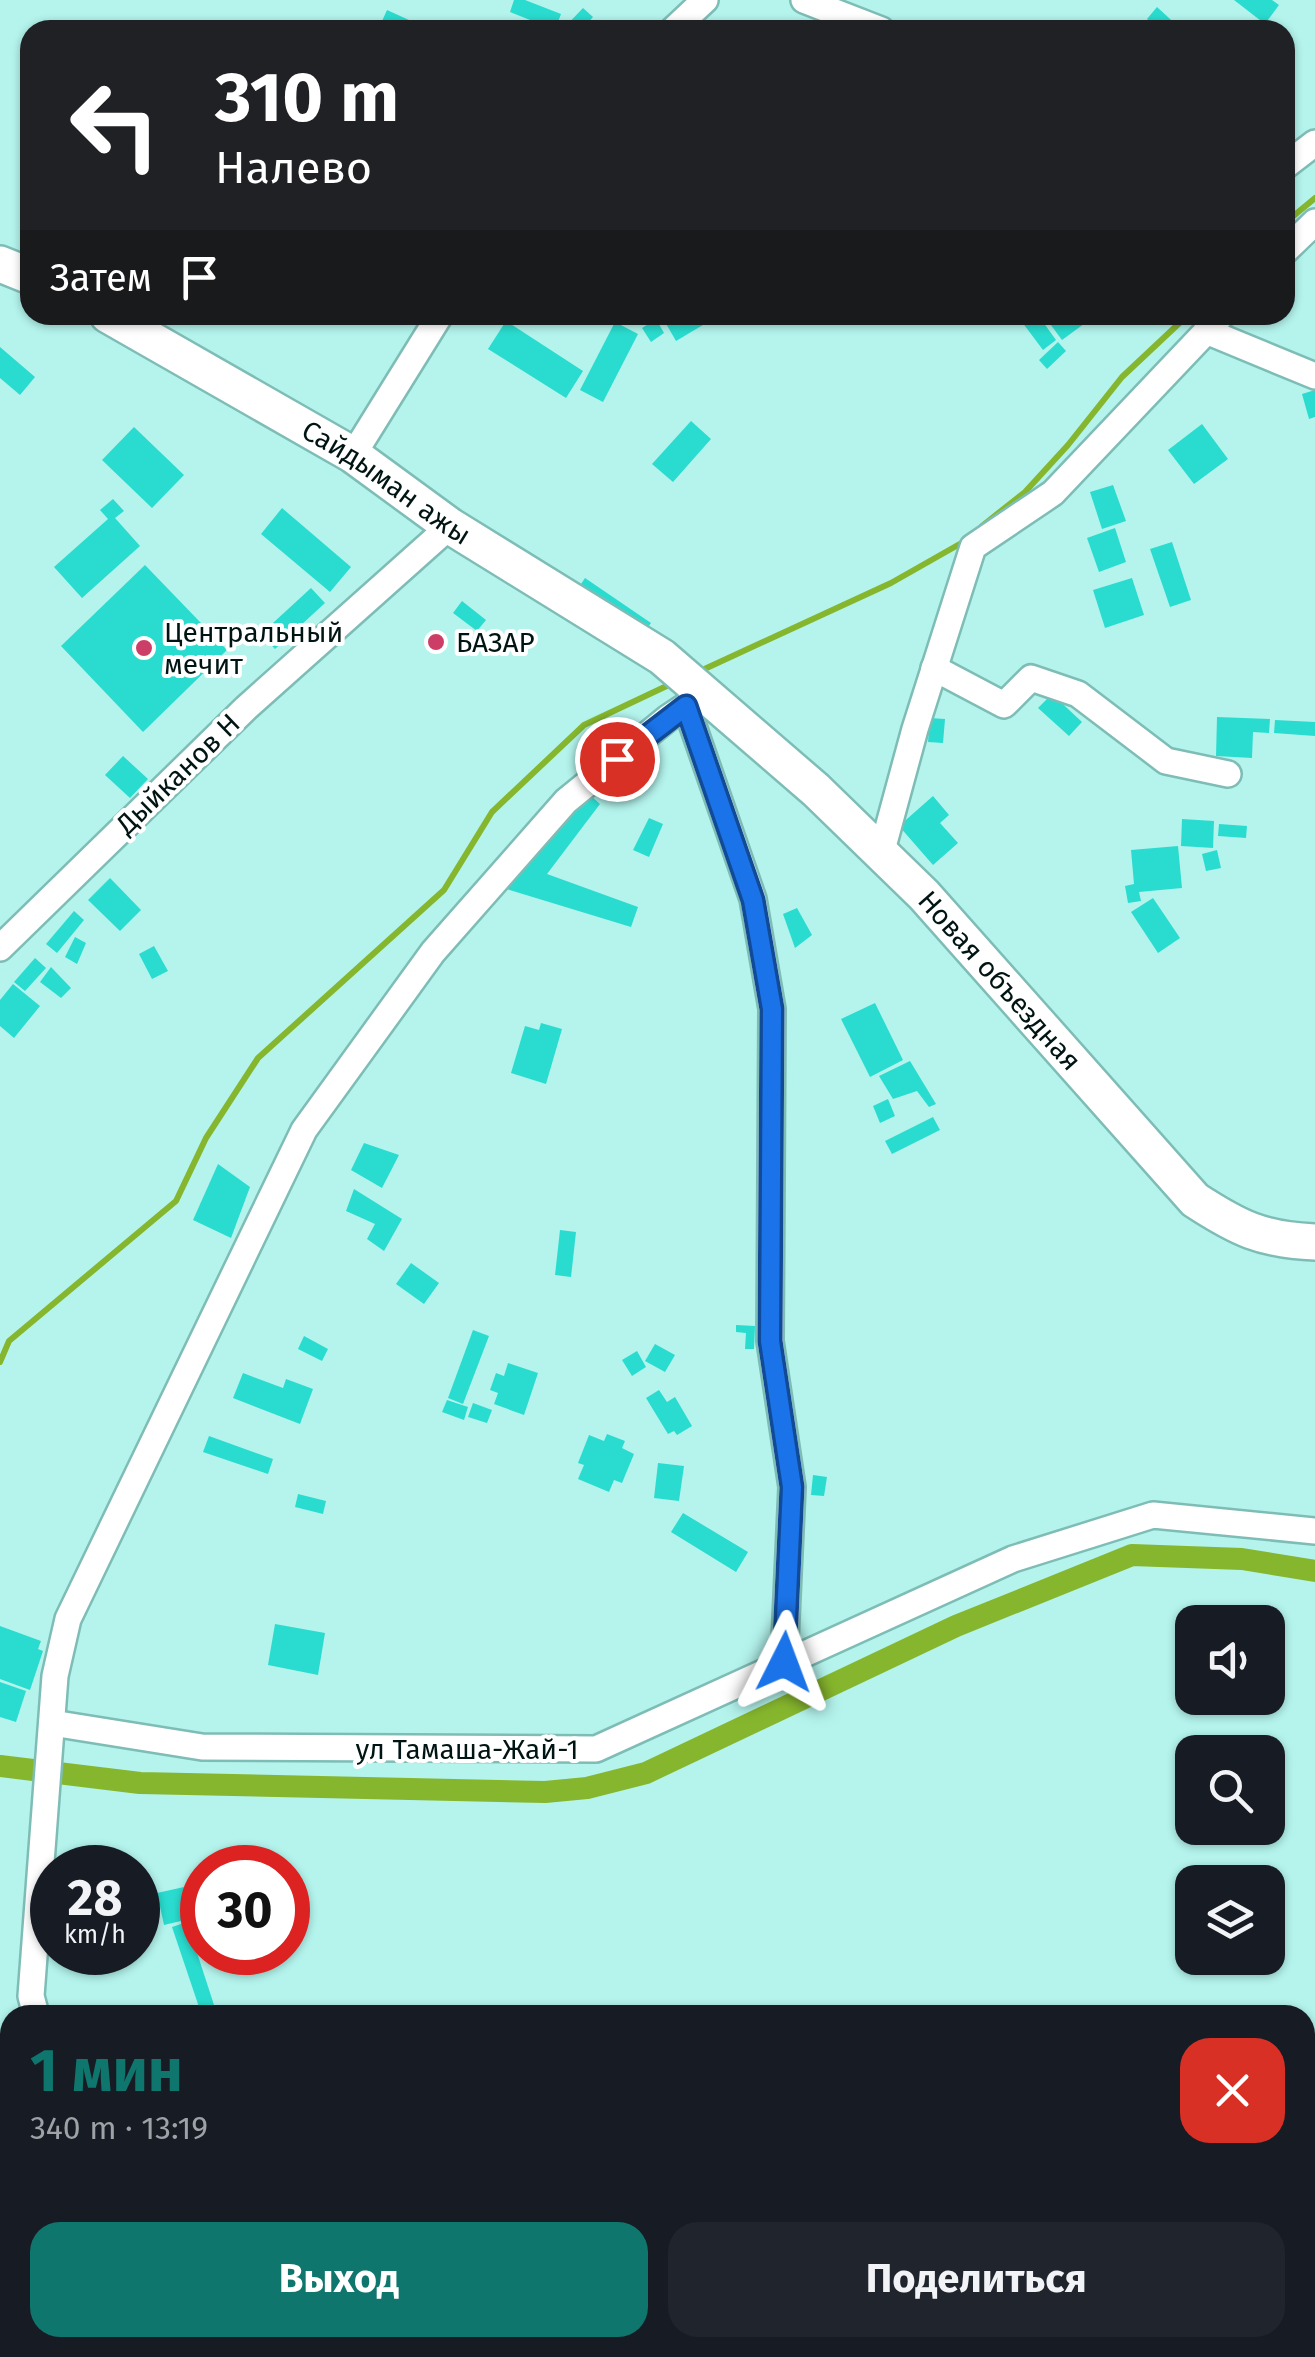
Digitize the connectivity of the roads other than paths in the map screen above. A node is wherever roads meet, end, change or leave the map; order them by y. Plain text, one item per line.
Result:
1 (705, 0) edge
2 (804, 0) edge
3 (683, 20) edge
4 (855, 20) edge
5 (1315, 143) edge
6 (1295, 158) edge
7 (126, 325) edge
8 (434, 325) edge
9 (1212, 325) edge
10 (1218, 325) edge
11 (1315, 376) edge
12 (353, 455) junction
13 (450, 526) junction
14 (934, 668) junction
15 (696, 696) junction
16 (1228, 774) dead end
17 (881, 854) junction
18 (0, 948) edge
19 (1315, 1242) edge
20 (1315, 1532) edge
21 (784, 1662) junction
22 (52, 1725) junction
23 (33, 2005) edge

1 - 3 street
2 - 4 street
5 - 6 street
7 - 12 main road, Сайдыман ажы
8 - 12 street
9 - 14 street
10 - 11 street
12 - 13 main road, Сайдыман ажы
13 - 15 main road, Сайдыман ажы
13 - 18 street, Дыйканов Н
14 - 16 street
14 - 17 street
15 - 17 main road, Новая объездная
15 - 21 street
15 - 22 street
17 - 19 main road, Новая объездная
20 - 21 street, ул Тамаша-Жай-1
21 - 22 street, ул Тамаша-Жай-1
22 - 23 street

